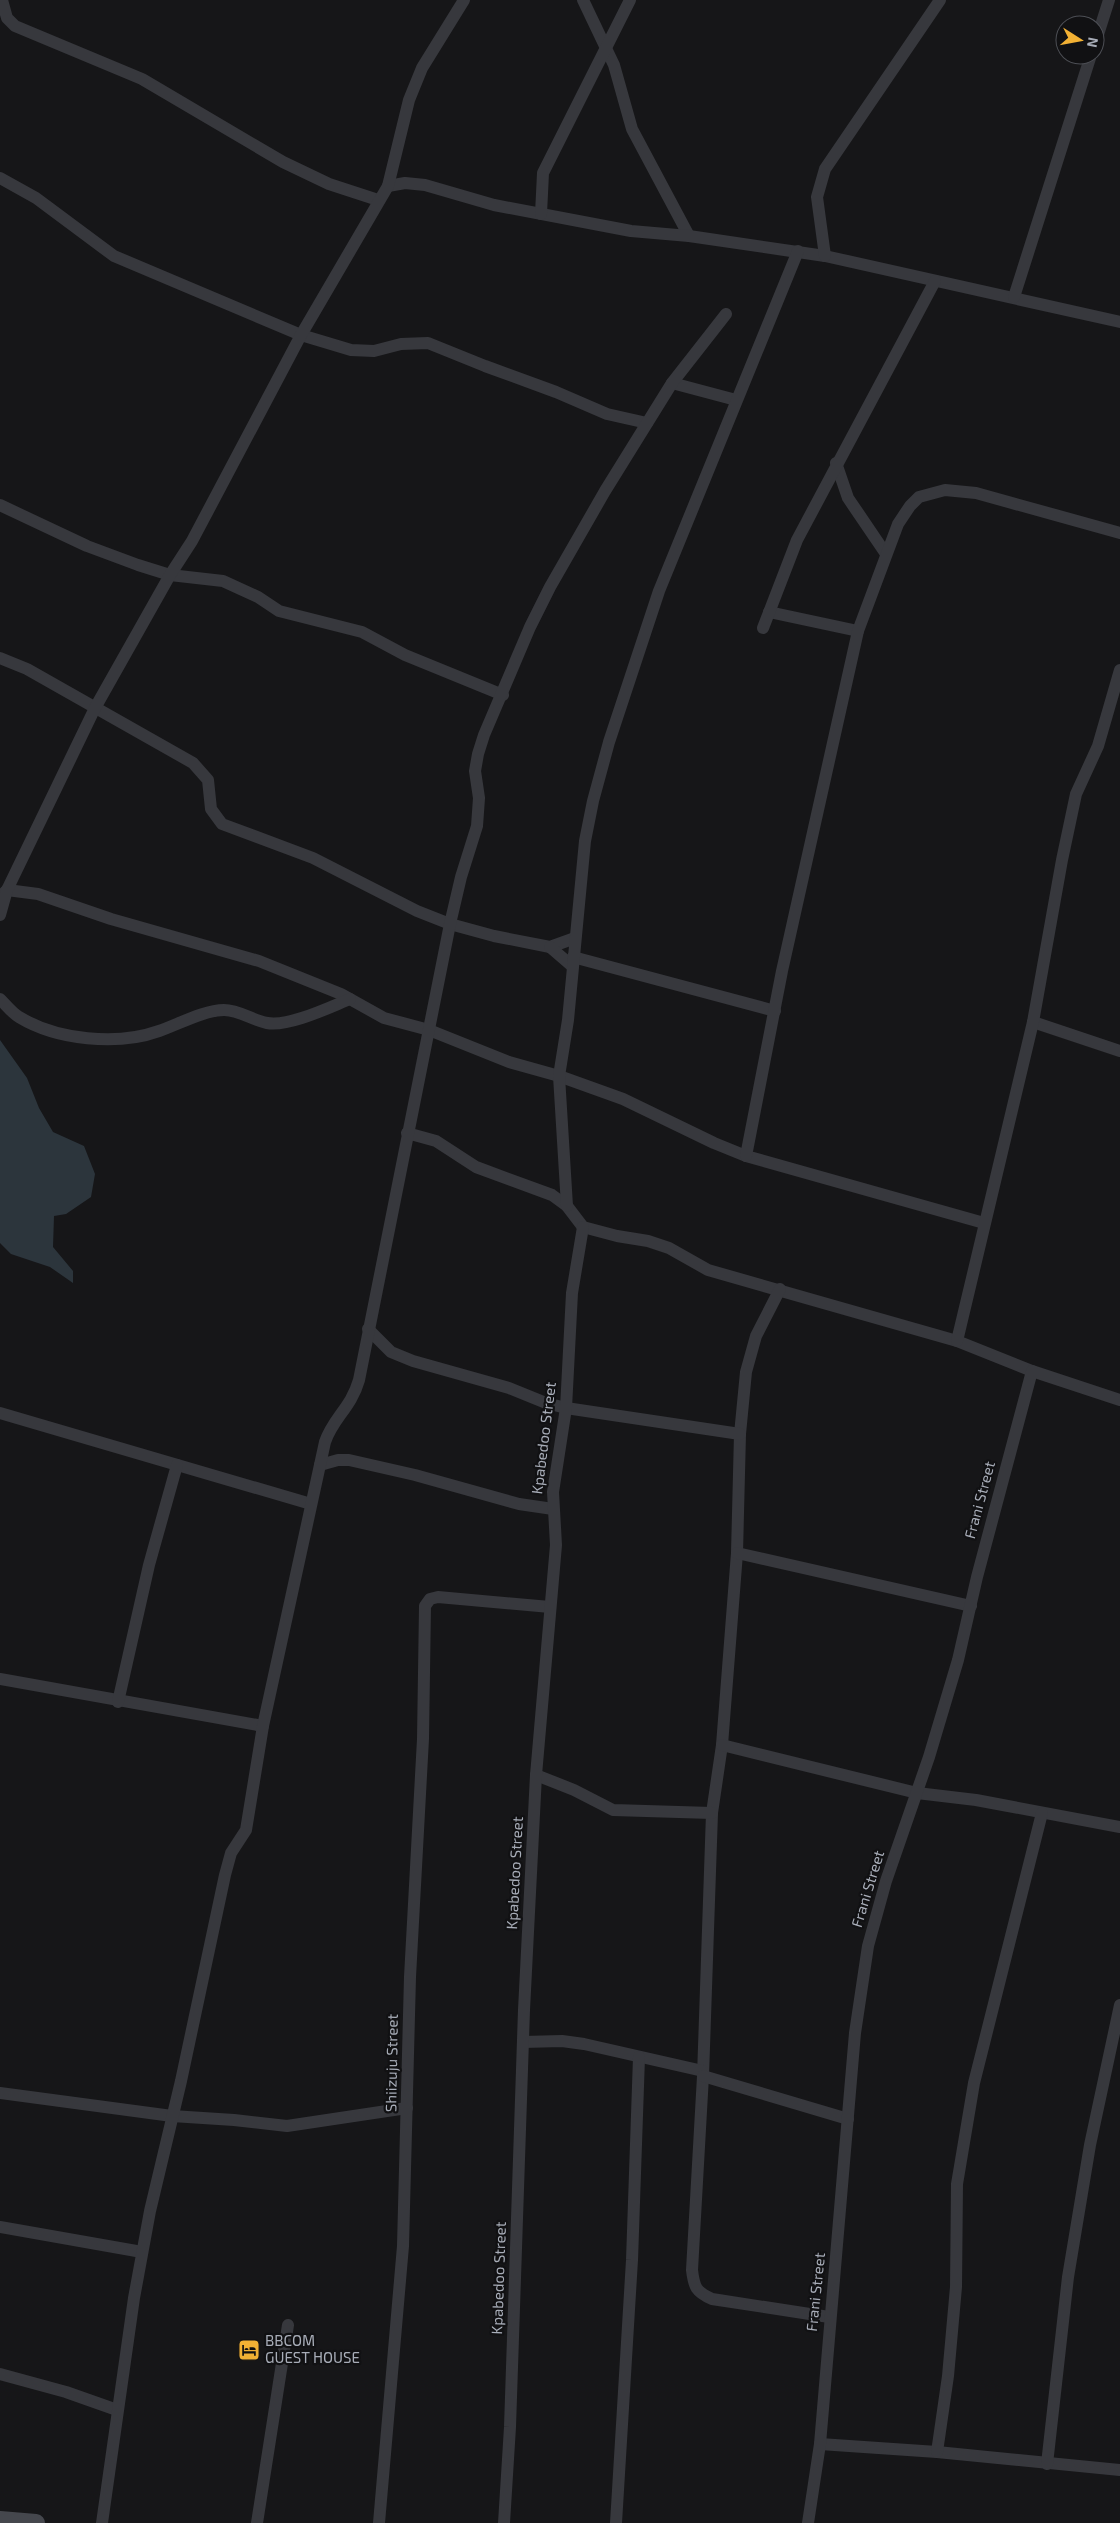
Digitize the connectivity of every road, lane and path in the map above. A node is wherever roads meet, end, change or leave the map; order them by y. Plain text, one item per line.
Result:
1 (2, 0) edge
2 (464, 0) edge
3 (583, 0) edge
4 (630, 0) edge
5 (940, 0) edge
6 (1109, 0) edge
7 (1104, 15) edge
8 (605, 47) junction
9 (1088, 65) edge
10 (0, 178) edge
11 (388, 186) junction
12 (378, 200) junction
13 (541, 214) junction
14 (689, 236) junction
15 (798, 251) junction
16 (825, 256) junction
17 (936, 280) junction
18 (1014, 297) junction
19 (726, 314) dead end
20 (1120, 322) edge
21 (301, 335) junction
22 (672, 383) junction
23 (736, 400) junction
24 (647, 423) junction
25 (836, 463) junction
26 (0, 505) edge
27 (1120, 533) edge
28 (886, 554) junction
29 (170, 575) junction
30 (769, 612) junction
31 (763, 628) dead end
32 (858, 631) junction
33 (0, 658) edge
34 (1119, 674) edge
35 (503, 695) junction
36 (95, 708) junction
37 (4, 894) edge
38 (0, 915) edge
39 (450, 924) junction
40 (575, 938) junction
41 (550, 947) junction
42 (572, 962) junction
43 (0, 998) edge
44 (350, 999) junction
45 (775, 1011) junction
46 (1033, 1022) junction
47 (429, 1030) junction
48 (1120, 1051) edge
49 (559, 1076) junction
50 (407, 1133) junction
51 (746, 1156) junction
52 (567, 1206) junction
53 (984, 1222) junction
54 (583, 1227) junction
55 (780, 1289) junction
56 (368, 1329) junction
57 (957, 1340) junction
58 (1032, 1371) junction
59 (1120, 1400) edge
60 (566, 1408) junction
61 (0, 1413) edge
62 (740, 1434) junction
63 (177, 1465) junction
64 (320, 1465) junction
65 (311, 1504) junction
66 (552, 1509) junction
67 (738, 1553) junction
68 (550, 1606) junction
69 (970, 1606) junction
70 (0, 1680) edge
71 (118, 1702) junction
72 (263, 1726) junction
73 (722, 1745) junction
74 (536, 1774) junction
75 (917, 1793) junction
76 (712, 1813) junction
77 (1042, 1813) junction
78 (1120, 1827) edge
79 (1120, 2006) edge
80 (524, 2042) junction
81 (639, 2057) junction
82 (703, 2074) junction
83 (0, 2093) edge
84 (407, 2108) junction
85 (172, 2116) junction
86 (848, 2119) junction
87 (0, 2227) edge
88 (142, 2252) junction
89 (829, 2317) junction
90 (288, 2325) dead end
91 (0, 2374) edge
92 (118, 2410) junction
93 (820, 2444) junction
94 (937, 2452) junction
95 (1047, 2464) junction
96 (1120, 2470) edge
97 (0, 2520) edge
98 (36, 2523) edge
99 (102, 2523) edge
100 (256, 2523) edge
101 (379, 2523) edge
102 (504, 2523) edge
103 (616, 2523) edge
104 (808, 2523) edge

1 - 12 street
2 - 11 street
3 - 8 street
4 - 8 street
5 - 16 street
6 - 7 street
8 - 13 street
8 - 14 street
9 - 18 street
10 - 21 street
11 - 12 street
11 - 13 street
12 - 21 street
13 - 14 street
14 - 15 street
15 - 16 street
15 - 23 street
16 - 17 street
17 - 18 street
17 - 25 street
18 - 20 street
19 - 22 street
21 - 24 street
21 - 29 street
22 - 23 street
22 - 24 street
23 - 40 street
24 - 35 street
25 - 28 street
25 - 30 street
26 - 29 street
27 - 28 street
28 - 32 street
29 - 35 street
29 - 36 street
30 - 31 street
30 - 32 street
32 - 45 street
33 - 36 street
34 - 46 street
35 - 39 street
36 - 37 street
36 - 39 street
37 - 38 street
37 - 44 street
39 - 41 street
39 - 47 street
40 - 41 street
40 - 42 street
41 - 42 street
42 - 45 street
42 - 49 street
43 - 44 street
44 - 47 street
45 - 51 street
46 - 48 street
46 - 53 street
47 - 49 street
47 - 50 street
49 - 51 street
49 - 52 street
50 - 52 street
50 - 56 street
51 - 53 street
52 - 54 street
53 - 57 street
54 - 55 street
54 - 60 street, Kpabedoo Street
55 - 57 street
55 - 62 street
56 - 60 street
56 - 64 street
57 - 58 street
58 - 59 street
58 - 69 street, Frani Street
60 - 62 street
60 - 66 street, Kpabedoo Street
61 - 63 street
62 - 67 street
63 - 65 street
63 - 71 street
64 - 65 street
64 - 66 street
65 - 72 street
66 - 68 street, Kpabedoo Street
67 - 69 street
67 - 73 street
68 - 74 street, Kpabedoo Street
68 - 84 street, Shiizuju Street
69 - 75 street, Frani Street
70 - 71 street
71 - 72 street
72 - 85 street
73 - 75 street
73 - 76 street
74 - 76 street
74 - 80 street, Kpabedoo Street
75 - 77 street
75 - 86 street, Frani Street
76 - 82 street
77 - 78 street
77 - 94 street
79 - 95 street
80 - 81 street
80 - 102 street, Kpabedoo Street
81 - 82 street
81 - 103 street
82 - 86 street
82 - 89 street
83 - 85 street
84 - 85 street
84 - 101 street, Shiizuju Street
85 - 88 street
86 - 89 street, Frani Street
87 - 88 street
88 - 92 street
89 - 93 street, Frani Street
90 - 100 street
91 - 92 street
92 - 99 street
93 - 94 street
93 - 104 street, Frani Street
94 - 95 street
95 - 96 street
97 - 98 street

